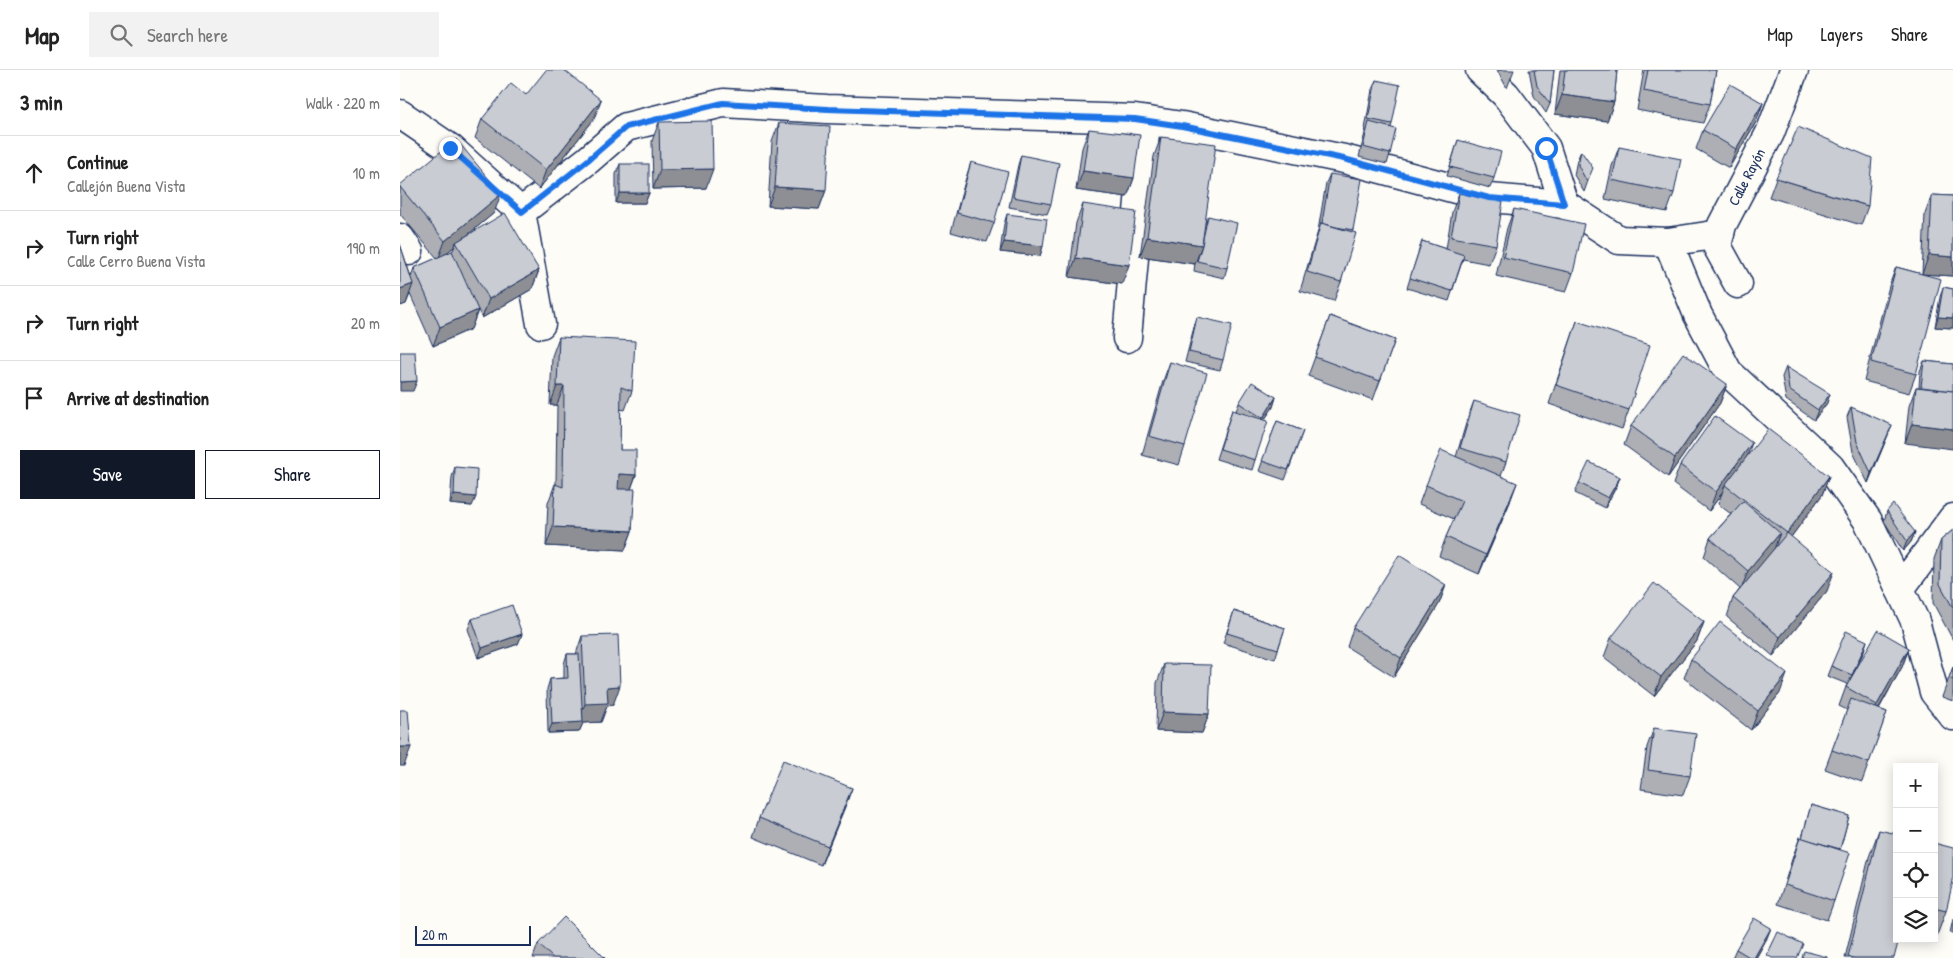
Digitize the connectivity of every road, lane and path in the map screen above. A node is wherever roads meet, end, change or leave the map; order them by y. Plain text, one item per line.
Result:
1 (1480, 70) edge
2 (1794, 70) edge
3 (400, 114) edge
4 (1146, 121) junction
5 (1564, 204) junction
6 (522, 212) junction
7 (1720, 234) junction
8 (1668, 242) junction
9 (1738, 284) dead end
10 (541, 324) dead end
11 (1127, 338) dead end
12 (1953, 518) edge
13 (1900, 589) junction
14 (1953, 716) edge

1 - 5 street
2 - 7 street, Calle Rayón
3 - 6 street
4 - 5 street
4 - 6 street
4 - 11 street
5 - 8 street
6 - 10 street
7 - 8 street
7 - 9 street, Calle Rayón
8 - 13 street
12 - 13 street
13 - 14 street

